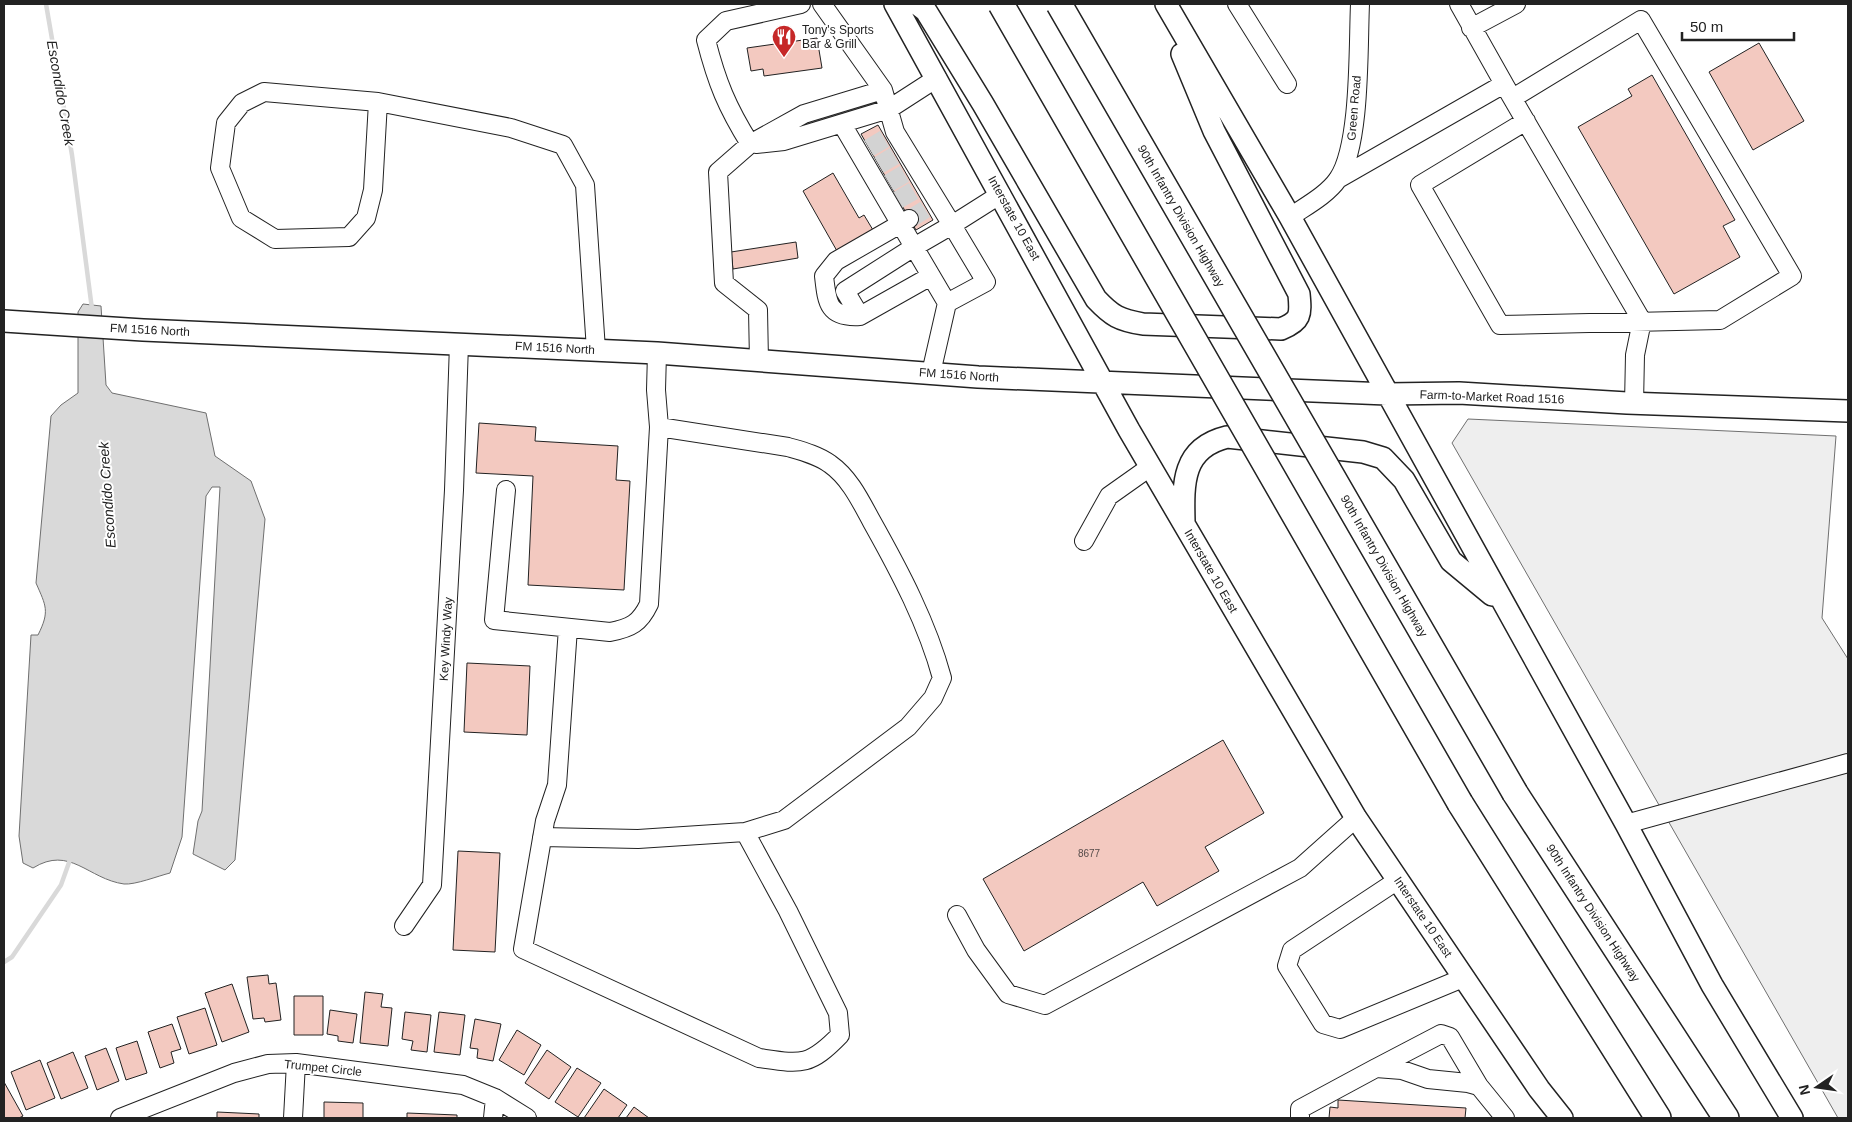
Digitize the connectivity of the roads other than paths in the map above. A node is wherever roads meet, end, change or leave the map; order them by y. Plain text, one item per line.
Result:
1 (801, 4) edge
2 (822, 4) edge
3 (895, 4) edge
4 (917, 4) edge
5 (1001, 4) edge
6 (1059, 4) edge
7 (1161, 4) edge
8 (1166, 4) edge
9 (1236, 4) edge
10 (1360, 4) edge
11 (1458, 4) edge
12 (1516, 4) edge
13 (1471, 28) junction
14 (936, 78) junction
15 (1287, 84) dead end
16 (883, 90) junction
17 (1508, 91) junction
18 (378, 102) junction
19 (889, 109) junction
20 (1526, 121) junction
21 (842, 124) junction
22 (750, 144) junction
23 (1338, 179) junction
24 (1001, 194) junction
25 (1290, 217) junction
26 (905, 221) junction
27 (952, 225) junction
28 (914, 247) junction
29 (931, 276) junction
30 (947, 303) junction
31 (860, 316) junction
32 (4, 321) edge
33 (1642, 321) junction
34 (459, 344) junction
35 (596, 350) junction
36 (657, 353) junction
37 (759, 361) junction
38 (931, 373) junction
39 (1105, 383) junction
40 (1387, 394) junction
41 (1634, 404) junction
42 (1848, 411) edge
43 (659, 427) junction
44 (1150, 467) junction
45 (506, 490) dead end
46 (1184, 524) junction
47 (1084, 541) dead end
48 (1502, 603) junction
49 (568, 628) junction
50 (1848, 763) edge
51 (1356, 818) junction
52 (1626, 824) junction
53 (745, 832) junction
54 (542, 837) junction
55 (1398, 880) junction
56 (957, 915) dead end
57 (404, 926) dead end
58 (1463, 978) junction
59 (296, 1063) junction
60 (1376, 1068) junction
61 (1479, 1086) junction
62 (495, 1098) junction
63 (120, 1118) edge
64 (293, 1118) edge
65 (493, 1118) edge
66 (527, 1118) edge
67 (1300, 1118) edge
68 (1505, 1118) edge
69 (1562, 1118) edge
70 (1658, 1118) edge
71 (1726, 1118) edge
72 (1792, 1118) edge

1 - 22 street
2 - 16 street
3 - 14 main road, Interstate 10 East
4 - 7 main road
5 - 70 highway, bridge
6 - 71 highway, 90th Infantry Division Highway, bridge
8 - 25 main road
9 - 15 street
10 - 23 street, Green Road
11 - 13 street
12 - 13 street
13 - 17 street
14 - 19 street
14 - 24 main road, Interstate 10 East
16 - 19 street
16 - 22 street
17 - 20 street
17 - 23 street
17 - 33 street
18 - 18 street
18 - 35 street
19 - 21 street
19 - 27 street
20 - 33 street
20 - 33 street
21 - 22 street
21 - 26 street
22 - 37 street
23 - 25 street, Green Road
24 - 27 street
24 - 39 main road, Interstate 10 East
25 - 40 main road
26 - 28 street
26 - 31 street
27 - 28 street
27 - 30 street
28 - 29 street
28 - 31 street
29 - 30 street
29 - 31 street
30 - 38 street
32 - 34 main road, FM 1516 North
33 - 41 street
34 - 35 main road, FM 1516 North
34 - 57 street, Key Windy Way
35 - 36 main road, FM 1516 North
36 - 37 main road, FM 1516 North
36 - 43 street
37 - 38 main road, FM 1516 North
38 - 39 main road, FM 1516 North
39 - 40 main road, Farm-to-Market Road 1516
39 - 44 main road, Interstate 10 East
40 - 41 main road, Farm-to-Market Road 1516
40 - 48 main road
41 - 42 main road, Farm-to-Market Road 1516
43 - 49 street
43 - 53 street
44 - 46 main road, Interstate 10 East
44 - 47 street
45 - 49 street
46 - 48 main road
46 - 51 main road, Interstate 10 East
48 - 52 main road
49 - 54 street
50 - 52 street
51 - 55 main road, Interstate 10 East
51 - 56 street
52 - 72 main road
53 - 54 street
53 - 54 street
55 - 58 main road, Interstate 10 East
55 - 58 street
58 - 69 main road, Interstate 10 East
59 - 62 street, Trumpet Circle
59 - 63 street, Trumpet Circle
59 - 64 street
60 - 61 street
60 - 61 street
60 - 67 street
61 - 68 street
62 - 65 street
62 - 66 street, Trumpet Circle

